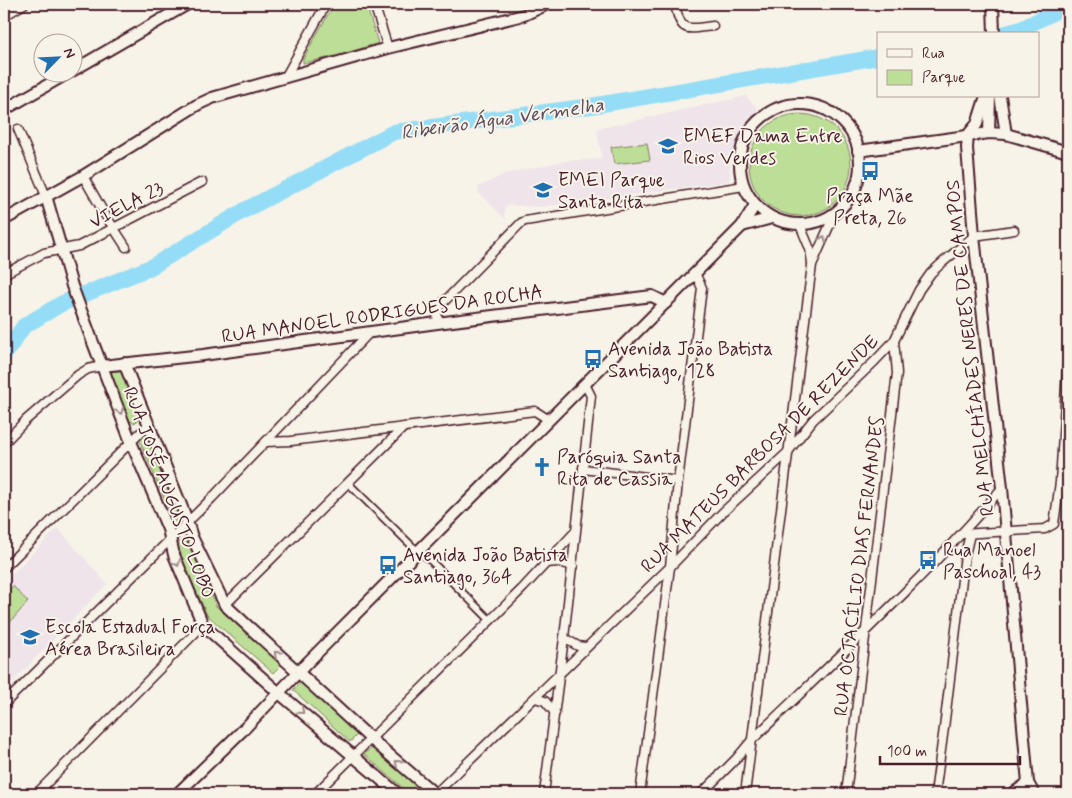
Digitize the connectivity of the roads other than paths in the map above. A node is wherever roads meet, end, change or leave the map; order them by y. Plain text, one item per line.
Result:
1 (24, 4) edge
2 (188, 4) edge
3 (326, 4) edge
4 (374, 4) edge
5 (548, 4) edge
6 (675, 4) edge
7 (993, 9) edge
8 (4, 16) edge
9 (713, 26) dead end
10 (994, 32) edge
11 (388, 48) junction
12 (82, 66) edge
13 (286, 76) junction
14 (53, 82) edge
15 (986, 98) edge
16 (990, 98) edge
17 (1000, 98) edge
18 (4, 110) edge
19 (18, 129) dead end
20 (989, 133) junction
21 (1006, 134) junction
22 (968, 135) junction
23 (858, 151) junction
24 (1068, 152) edge
25 (83, 176) junction
26 (202, 182) dead end
27 (744, 186) junction
28 (46, 196) junction
29 (756, 205) junction
30 (835, 213) junction
31 (772, 218) junction
32 (4, 220) edge
33 (800, 225) junction
34 (742, 226) junction
35 (115, 228) junction
36 (1014, 230) dead end
37 (974, 236) junction
38 (126, 247) dead end
39 (62, 249) junction
40 (812, 265) junction
41 (695, 273) junction
42 (4, 274) edge
43 (666, 303) junction
44 (436, 322) junction
45 (370, 332) junction
46 (894, 341) junction
47 (1068, 353) edge
48 (124, 363) junction
49 (102, 366) junction
50 (585, 384) junction
51 (549, 420) junction
52 (149, 424) junction
53 (404, 427) junction
54 (131, 442) junction
55 (266, 442) junction
56 (4, 443) edge
57 (787, 453) junction
58 (583, 469) junction
59 (678, 481) junction
60 (1064, 482) edge
61 (348, 483) junction
62 (1002, 488) junction
63 (187, 522) junction
64 (575, 532) junction
65 (1005, 533) junction
66 (966, 534) junction
67 (170, 540) junction
68 (419, 550) junction
69 (546, 563) junction
70 (573, 566) junction
71 (670, 566) junction
72 (4, 568) edge
73 (225, 605) junction
74 (490, 620) junction
75 (203, 625) junction
76 (867, 630) junction
77 (564, 638) junction
78 (585, 648) junction
79 (298, 673) junction
80 (560, 673) junction
81 (279, 693) junction
82 (535, 698) junction
83 (4, 704) edge
84 (555, 713) junction
85 (370, 739) junction
86 (752, 740) junction
87 (354, 756) junction
88 (1028, 783) junction
89 (36, 794) edge
90 (177, 794) edge
91 (315, 794) edge
92 (398, 794) edge
93 (435, 794) edge
94 (544, 794) edge
95 (640, 794) edge
96 (702, 794) edge
97 (744, 794) edge
98 (846, 794) edge
99 (934, 794) edge
100 (1012, 794) edge
101 (1034, 794) edge

1 - 8 street
2 - 12 street
3 - 13 street
4 - 11 street
5 - 11 street
6 - 9 street
7 - 10 street
11 - 13 street
13 - 25 street
14 - 18 street
15 - 22 street
16 - 20 street
17 - 21 street
19 - 28 street, RUA JOSÉ AUGUSTO LOBO
20 - 21 street
20 - 22 street
21 - 24 street
22 - 23 street
22 - 37 street, RUA MELCHÍADES NERES DE CAMPOS
23 - 27 street
23 - 30 street
25 - 28 street
25 - 35 street
26 - 35 street, VIELA 23
27 - 29 street
27 - 44 street
28 - 32 street
28 - 39 street, RUA JOSÉ AUGUSTO LOBO
29 - 31 street
29 - 34 street
30 - 33 street
40 -> 30 street
31 - 33 street
31 - 34 street
33 - 40 street
34 - 41 street
35 - 38 street
35 - 39 street, VIELA 23
36 - 37 street
37 - 46 street, RUA MATEUS BARBOSA DE REZENDE
37 - 62 street, RUA MELCHÍADES NERES DE CAMPOS
39 - 42 street, VIELA 23
39 - 49 street, RUA JOSÉ AUGUSTO LOBO
40 - 57 street
41 - 43 street
41 - 59 street
43 - 44 street, RUA MANOEL RODRIGUES DA ROCHA
43 - 50 street
44 - 45 street, RUA MANOEL RODRIGUES DA ROCHA
45 - 48 street, RUA MANOEL RODRIGUES DA ROCHA
45 - 55 street
46 - 57 street, RUA MATEUS BARBOSA DE REZENDE
46 - 76 street, RUA OCTACÍLIO DIAS FERNANDES
47 - 60 street
48 - 49 street, RUA MANOEL RODRIGUES DA ROCHA
48 - 52 street, RUA JOSÉ AUGUSTO LOBO
49 -> 54 street, RUA JOSÉ AUGUSTO LOBO
49 - 56 street
50 - 51 street
50 - 58 street
51 - 53 street
51 - 68 street
52 - 54 street
52 - 63 street, RUA JOSÉ AUGUSTO LOBO
53 - 55 street
53 - 61 street
54 - 67 street, RUA JOSÉ AUGUSTO LOBO
54 - 72 street
55 - 63 street
57 - 71 street, RUA MATEUS BARBOSA DE REZENDE
57 - 86 street
58 - 59 street
58 - 64 street
59 - 71 street
60 - 65 street
61 - 68 street
61 - 73 street
62 - 65 street, RUA MELCHÍADES NERES DE CAMPOS
62 - 66 street
63 - 67 street
63 - 73 street, RUA JOSÉ AUGUSTO LOBO
64 - 69 street
64 - 70 street
65 - 66 street
65 - 88 street, RUA MELCHÍADES NERES DE CAMPOS
66 - 76 street
66 - 99 street
67 -> 75 street, RUA JOSÉ AUGUSTO LOBO
67 - 83 street
68 - 74 street
68 - 79 street
69 - 70 street
69 - 74 street
70 - 77 street
71 - 78 street, RUA MATEUS BARBOSA DE REZENDE
71 - 95 street
79 -> 73 street, RUA JOSÉ AUGUSTO LOBO
74 - 85 street
75 - 81 street, RUA JOSÉ AUGUSTO LOBO
75 - 89 street
76 - 86 street
76 - 98 street, RUA OCTACÍLIO DIAS FERNANDES
77 - 78 street
77 - 80 street
78 - 80 street, RUA MATEUS BARBOSA DE REZENDE
79 - 81 street
79 - 85 street, RUA JOSÉ AUGUSTO LOBO
80 - 82 street, RUA MATEUS BARBOSA DE REZENDE
80 - 84 street
81 -> 87 street, RUA JOSÉ AUGUSTO LOBO
81 - 90 street
82 - 84 street
82 - 93 street, RUA MATEUS BARBOSA DE REZENDE
84 - 94 street
85 - 87 street
93 -> 85 street, RUA JOSÉ AUGUSTO LOBO
86 - 96 street
86 - 97 street
87 - 91 street
87 - 92 street, RUA JOSÉ AUGUSTO LOBO
88 - 100 street
88 - 101 street, RUA MELCHÍADES NERES DE CAMPOS

